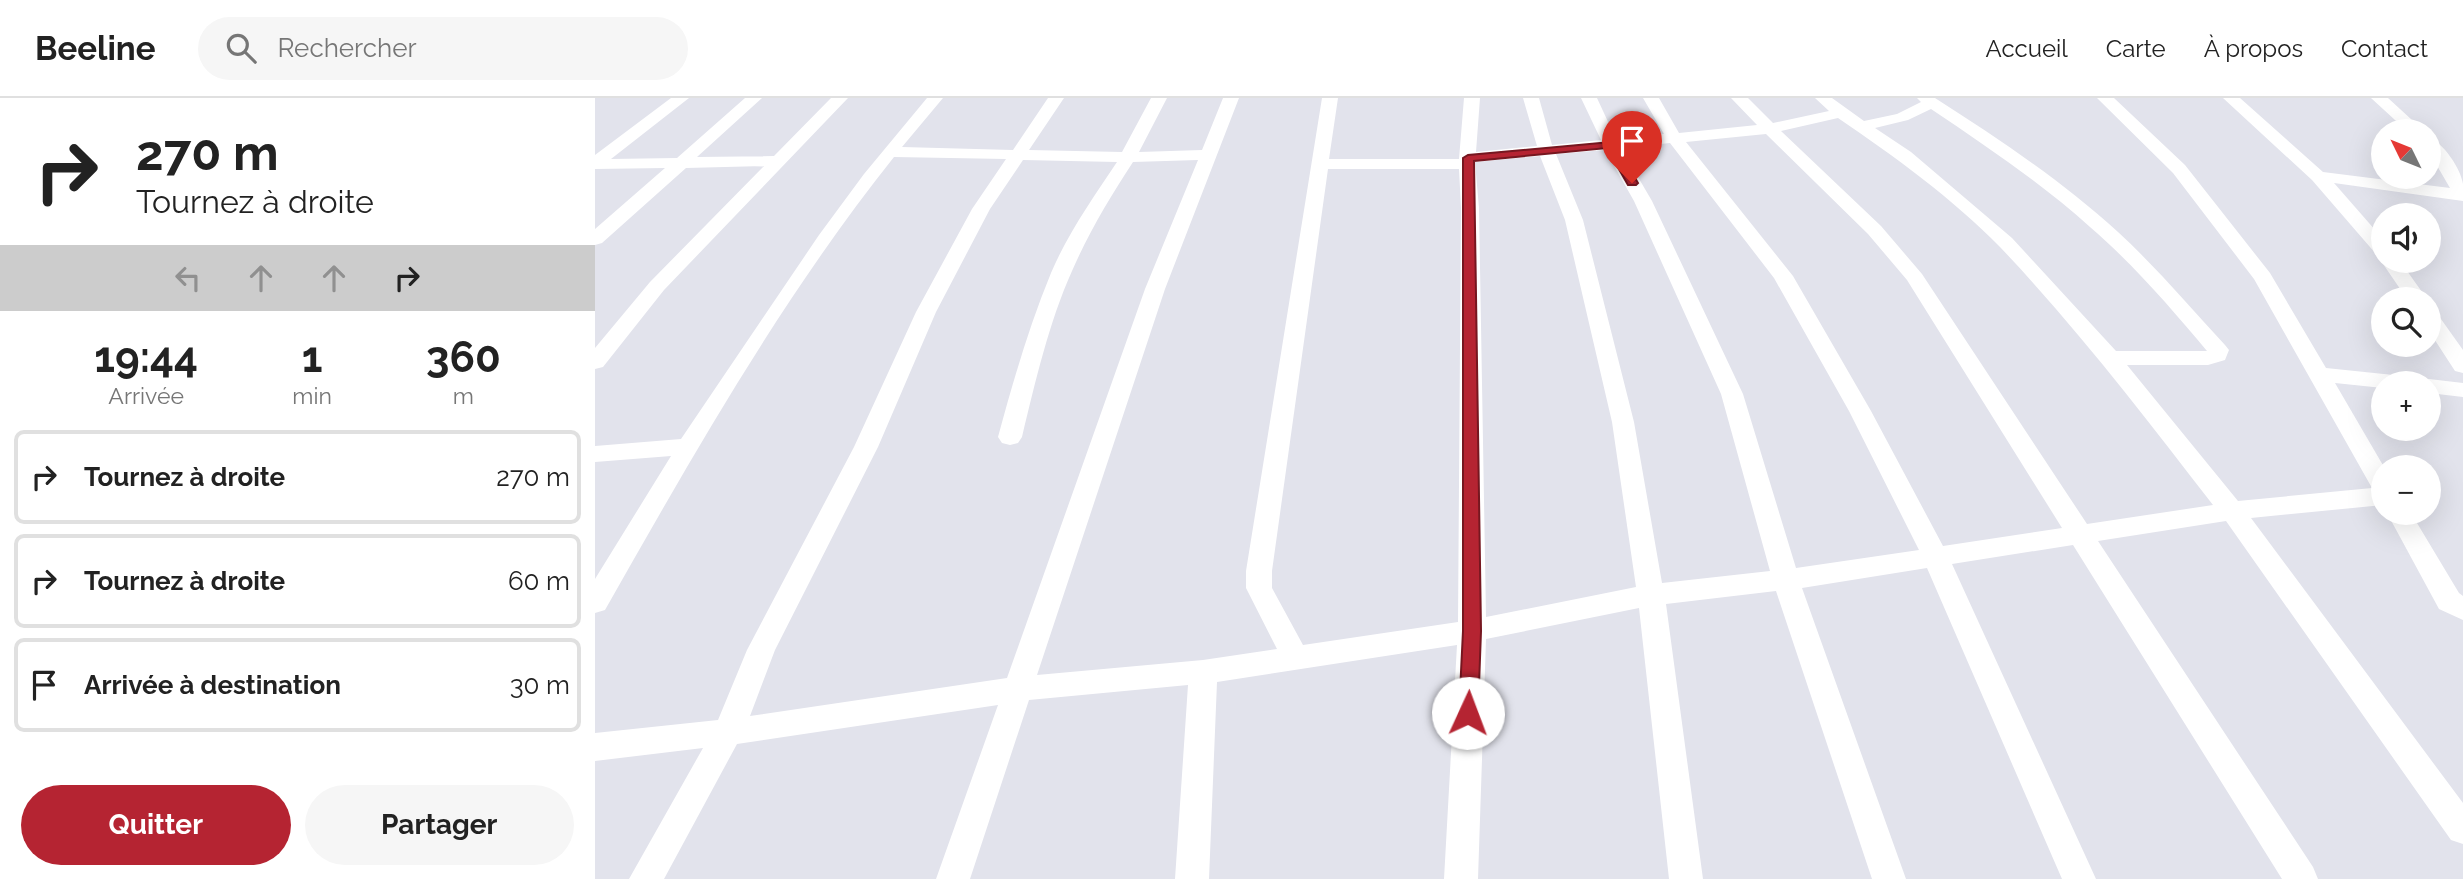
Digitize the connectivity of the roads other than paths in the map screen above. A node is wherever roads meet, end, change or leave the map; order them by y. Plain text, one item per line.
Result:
1 (681, 98) edge
2 (754, 98) edge
3 (840, 98) edge
4 (935, 98) edge
5 (1056, 98) edge
6 (1159, 98) edge
7 (1231, 98) edge
8 (1331, 98) edge
9 (1472, 98) edge
10 (1531, 98) edge
11 (1589, 98) edge
12 (1651, 98) edge
13 (1739, 98) edge
14 (1953, 98) edge
15 (2105, 98) edge
16 (2231, 98) edge
17 (2379, 98) edge
18 (1931, 102) edge
19 (1833, 106) edge
20 (2403, 119) edge
21 (1865, 126) junction
22 (1768, 129) junction
23 (1675, 139) junction
24 (1611, 145) junction
25 (1029, 150) junction
26 (2441, 150) edge
27 (1546, 151) junction
28 (891, 152) junction
29 (2463, 154) edge
30 (1209, 155) junction
31 (1128, 157) junction
32 (683, 161) junction
33 (776, 161) junction
34 (1468, 161) junction
35 (2441, 161) edge
36 (595, 163) edge
37 (1320, 164) junction
38 (2318, 176) junction
39 (2463, 195) edge
40 (2371, 236) edge
41 (595, 239) edge
42 (2441, 334) edge
43 (2110, 358) junction
44 (595, 362) edge
45 (2463, 366) edge
46 (2317, 374) junction
47 (2371, 380) edge
48 (2441, 387) edge
49 (2463, 390) edge
50 (1010, 437) dead end
51 (686, 447) junction
52 (595, 454) edge
53 (2371, 466) edge
54 (2371, 497) edge
55 (2232, 511) junction
56 (2406, 525) edge
57 (2080, 534) junction
58 (1935, 556) junction
59 (1786, 580) junction
60 (1651, 595) junction
61 (595, 602) edge
62 (2463, 609) edge
63 (1472, 631) junction
64 (1295, 657) junction
65 (1203, 672) junction
66 (1019, 689) junction
67 (728, 732) junction
68 (595, 747) edge
69 (2463, 829) edge
70 (646, 879) edge
71 (953, 879) edge
72 (1192, 879) edge
73 (1461, 879) edge
74 (1686, 879) edge
75 (1889, 879) edge
76 (2079, 879) edge
77 (2301, 879) edge

1 - 36 street
2 - 32 street
3 - 33 street
4 - 28 street
5 - 25 street
6 - 31 street
7 - 30 street
8 - 37 street
9 - 34 street
10 - 27 street
11 - 24 street
12 - 23 street
13 - 22 street
14 - 18 street
15 - 46 street
16 - 38 street
17 - 20 street
18 - 21 street
18 - 43 street
19 - 21 street
19 - 22 street
21 - 43 street
22 - 23 street
22 - 57 street
23 - 24 street
23 - 58 street
24 - 27 street
24 - 59 street
25 - 28 street
25 - 31 street
25 - 67 street
26 - 29 street
27 - 34 street
27 - 60 street
28 - 51 street
30 - 31 street
30 - 66 street
31 - 50 street
32 - 33 street
32 - 36 street
32 - 41 street
33 - 44 street
34 - 37 street
34 - 63 street
35 - 39 street
37 - 64 street
38 - 39 street
38 - 40 street
42 - 45 street
43 - 55 street
46 - 47 street
46 - 53 street
48 - 49 street
51 - 52 street
51 - 61 street
54 - 55 street
55 - 57 street
55 - 69 street
56 - 62 street
57 - 58 street
57 - 77 street
58 - 59 street
58 - 76 street
59 - 60 street
59 - 75 street
60 - 63 street
60 - 74 street
63 - 64 street
63 - 73 street
64 - 65 street
65 - 66 street
65 - 72 street
66 - 67 street
66 - 71 street
67 - 68 street
67 - 70 street

